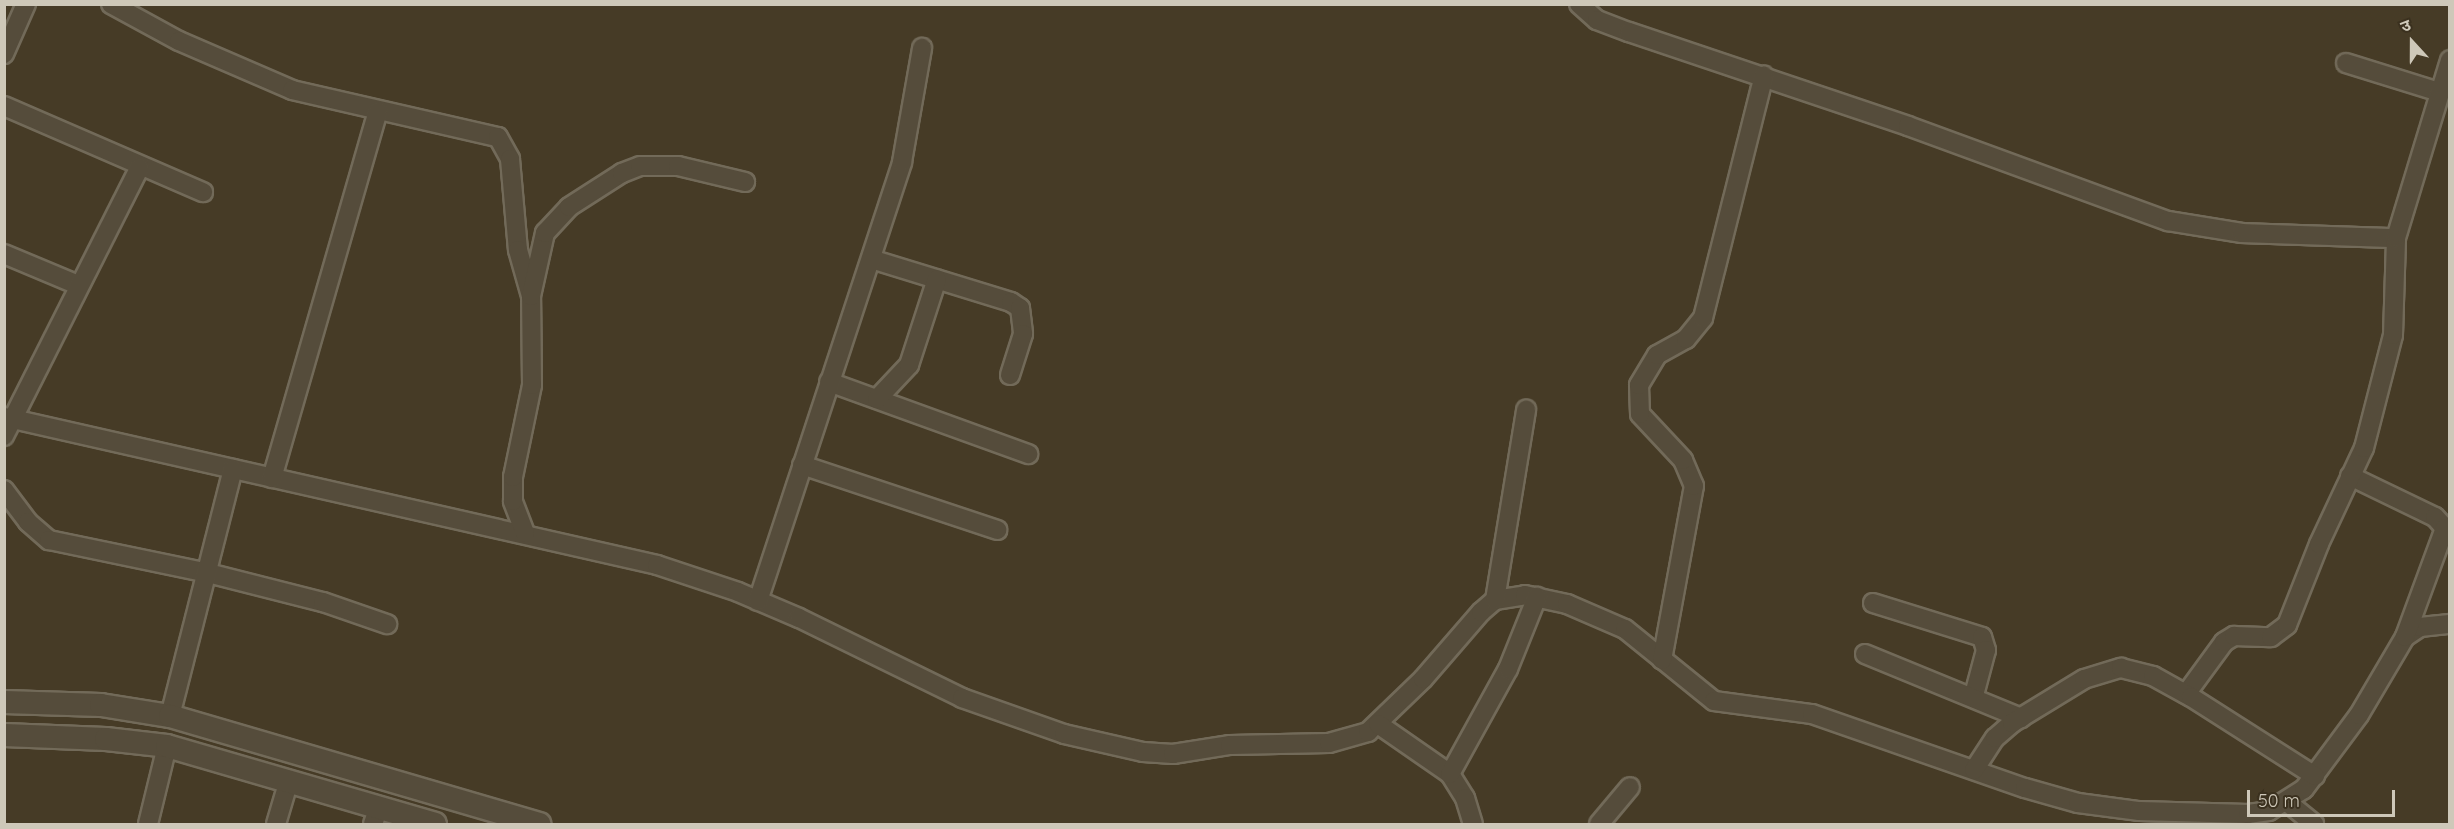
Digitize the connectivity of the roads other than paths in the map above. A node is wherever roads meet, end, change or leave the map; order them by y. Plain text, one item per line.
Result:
1 (26, 4) edge
2 (111, 4) edge
3 (1579, 4) edge
4 (922, 48) dead end
5 (4, 54) edge
6 (2450, 60) edge
7 (2346, 63) dead end
8 (1764, 76) junction
9 (2439, 92) junction
10 (4, 106) edge
11 (378, 111) junction
12 (140, 167) junction
13 (746, 182) dead end
14 (203, 192) dead end
15 (2396, 238) junction
16 (4, 254) edge
17 (871, 259) junction
18 (937, 279) junction
19 (78, 285) junction
20 (531, 296) junction
21 (1010, 375) dead end
22 (830, 382) junction
23 (878, 399) junction
24 (1526, 410) dead end
25 (9, 418) edge
26 (4, 436) edge
27 (1028, 454) dead end
28 (801, 465) junction
29 (233, 469) junction
30 (272, 477) junction
31 (2350, 477) junction
32 (4, 490) edge
33 (997, 530) dead end
34 (525, 532) junction
35 (208, 573) junction
36 (1537, 597) junction
37 (1495, 600) junction
38 (758, 601) junction
39 (1873, 603) dead end
40 (387, 624) dead end
41 (2450, 624) edge
42 (2405, 637) junction
43 (1865, 654) dead end
44 (1662, 660) junction
45 (2186, 694) junction
46 (1974, 695) junction
47 (4, 702) edge
48 (170, 716) junction
49 (2021, 718) junction
50 (1378, 724) junction
51 (4, 735) edge
52 (166, 747) junction
53 (1974, 770) junction
54 (1450, 774) junction
55 (2315, 776) junction
56 (289, 780) junction
57 (1630, 787) dead end
58 (2287, 802) junction
59 (376, 816) edge
60 (2152, 818) edge
61 (148, 825) edge
62 (276, 825) edge
63 (435, 825) edge
64 (540, 825) edge
65 (1473, 825) edge
66 (1599, 825) edge
67 (2314, 825) edge

1 - 5 street
2 - 11 street
3 - 8 street
4 - 17 street
6 - 9 street
7 - 9 street
8 - 15 street
8 - 44 street
9 - 15 street
10 - 12 street
11 - 20 street
11 - 30 street
12 - 14 street
12 - 19 street
13 - 20 street
15 - 31 street
16 - 19 street
17 - 18 street
17 - 22 street
18 - 21 street
18 - 23 street
19 - 25 street
20 - 34 street
22 - 23 street
22 - 28 street
23 - 27 street
24 - 37 street
25 - 26 street
25 - 29 street
28 - 33 street
28 - 38 street
29 - 30 street
29 - 35 street
30 - 34 street
31 - 42 street
31 - 45 street
32 - 35 street
34 - 38 street
35 - 40 street
35 - 48 street
36 - 37 street
36 - 44 street
36 - 54 street
37 - 50 street
38 - 50 street
39 - 46 street
41 - 42 street
42 - 55 street
43 - 46 street
44 - 53 street
45 - 49 street
45 - 55 street
46 - 49 street
47 - 48 street
48 - 64 street
49 - 53 street
50 - 54 street
51 - 52 street
52 - 56 street
52 - 61 street
53 - 60 street
54 - 65 street
55 - 58 street
56 - 59 street
56 - 62 street
57 - 66 street
58 - 60 street
58 - 67 street
59 - 63 street

